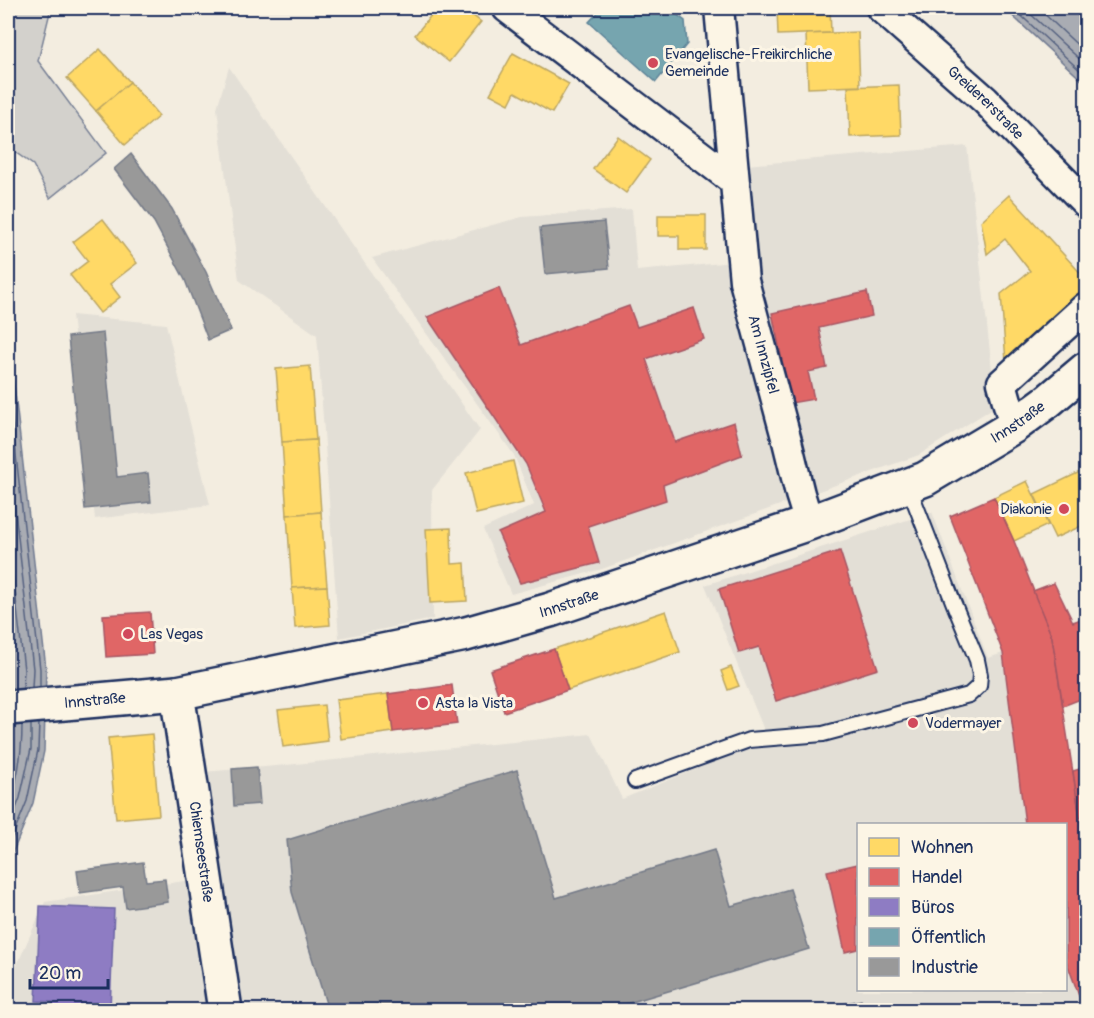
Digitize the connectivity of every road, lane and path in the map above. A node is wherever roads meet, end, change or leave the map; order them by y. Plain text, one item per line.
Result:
1 (507, 8) edge
2 (718, 8) edge
3 (881, 8) edge
4 (734, 181) junction
5 (1086, 203) edge
6 (1086, 307) edge
7 (1085, 374) edge
8 (1014, 426) junction
9 (908, 485) junction
10 (809, 523) junction
11 (177, 693) junction
12 (8, 708) edge
13 (635, 781) dead end
14 (225, 1011) edge

1 - 4 street
2 - 4 street, Am Innzipfel
3 - 5 street, Greidererstraße
4 - 10 street, Am Innzipfel
6 - 8 street
7 - 8 main road, Innstraße
8 - 9 main road, Innstraße
9 - 10 main road, Innstraße
9 - 13 lane
10 - 11 main road, Innstraße
11 - 12 main road, Innstraße
11 - 14 main road, Chiemseestraße

